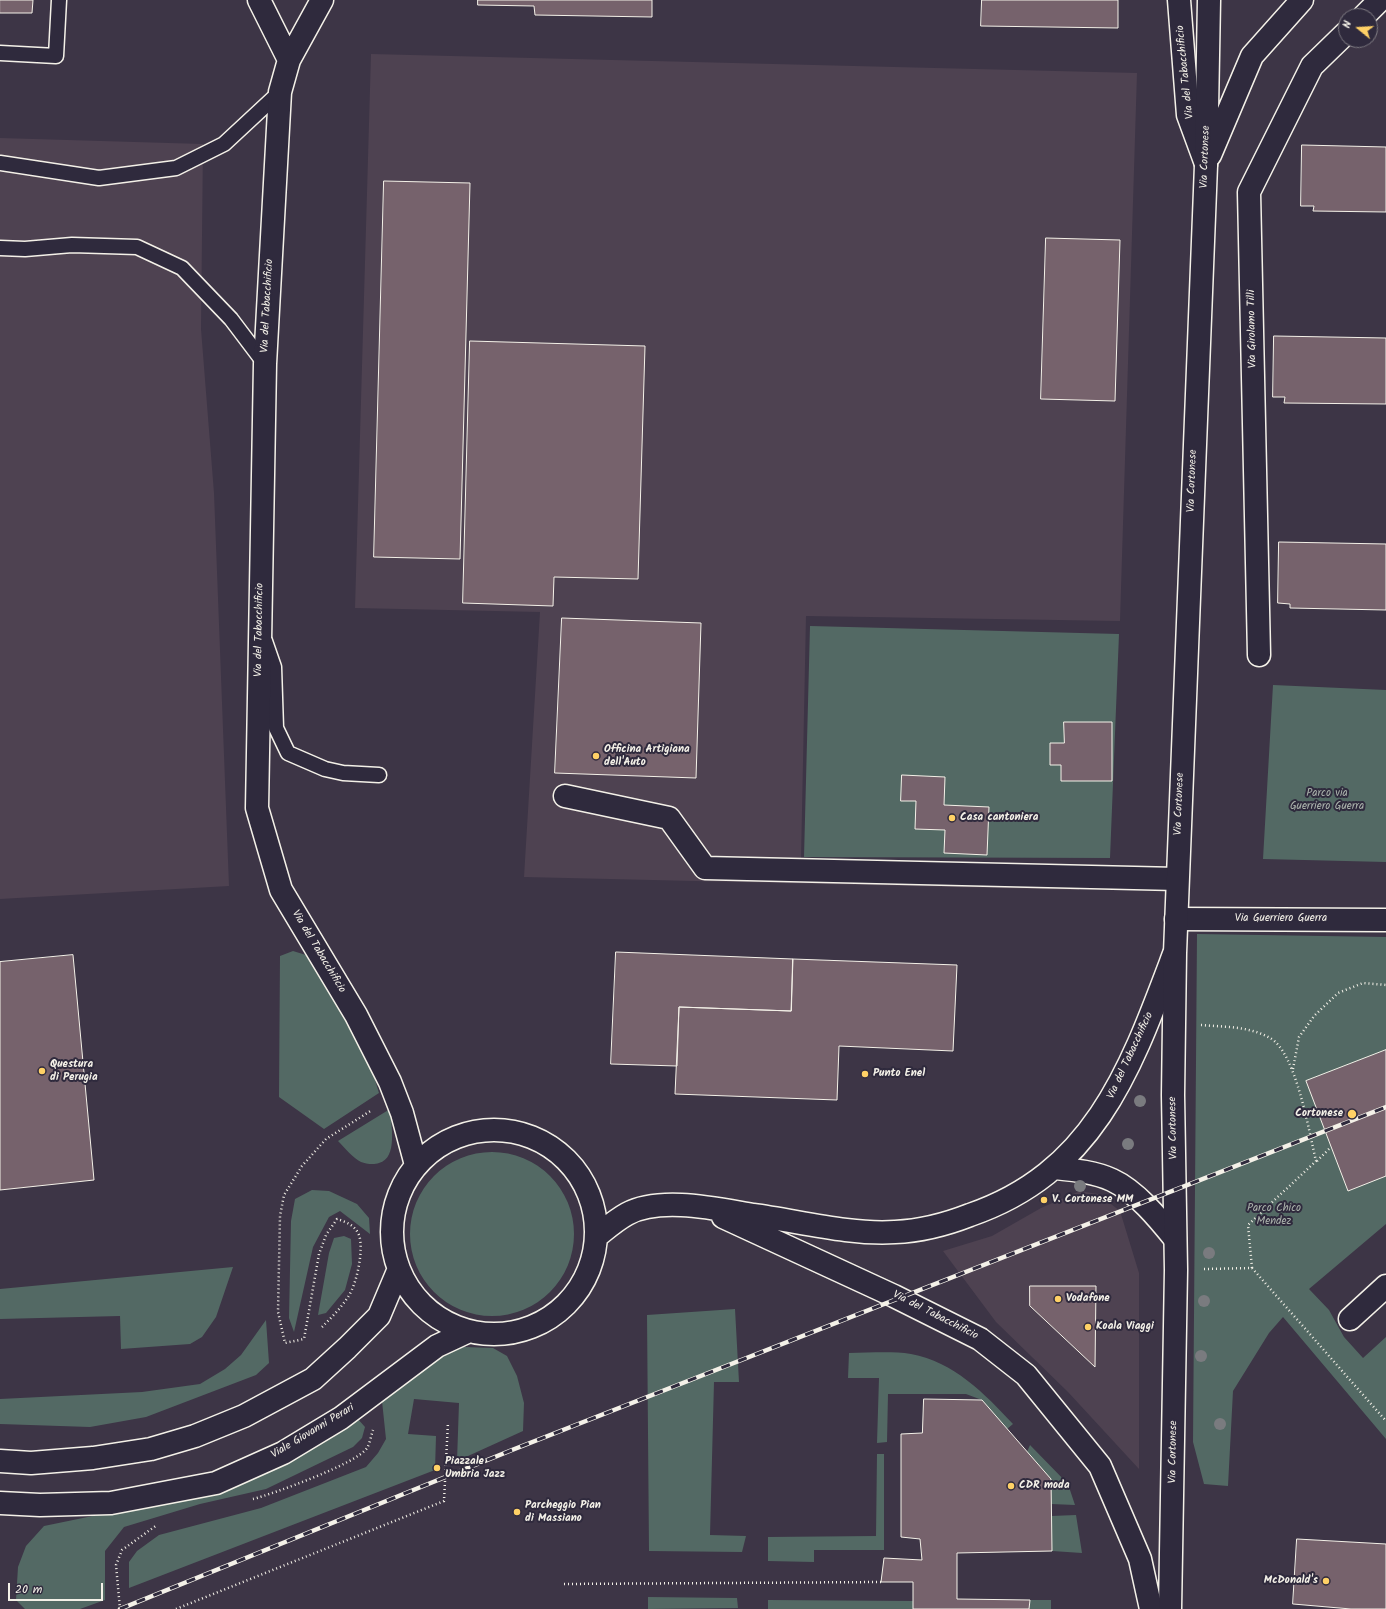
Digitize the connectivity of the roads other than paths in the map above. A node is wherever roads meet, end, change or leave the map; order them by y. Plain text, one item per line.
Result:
1 (59, 0) edge
2 (259, 0) edge
3 (322, 0) edge
4 (1179, 0) edge
5 (1209, 0) edge
6 (1302, 0) edge
7 (1380, 0) edge
8 (1372, 8) edge
9 (1338, 41) edge
10 (0, 53) edge
11 (289, 60) junction
12 (280, 92) junction
13 (0, 163) edge
14 (1206, 165) junction
15 (0, 248) edge
16 (265, 364) junction
17 (260, 630) junction
18 (1259, 655) dead end
19 (378, 775) dead end
20 (566, 796) dead end
21 (1177, 879) junction
22 (1176, 919) junction
23 (1386, 920) edge
24 (1175, 953) junction
25 (416, 1165) junction
26 (1055, 1168) junction
27 (700, 1206) junction
28 (597, 1236) junction
29 (1175, 1239) junction
30 (398, 1271) junction
31 (1386, 1286) edge
32 (1350, 1318) dead end
33 (467, 1332) junction
34 (0, 1461) edge
35 (0, 1503) edge
36 (1151, 1609) edge
37 (1170, 1609) edge

1 - 10 lane
2 - 11 street
3 - 11 street, Via del Tabacchificio
4 - 14 street, Via del Tabacchificio
5 - 14 street, Via Cortonese
6 - 14 street
7 - 8 street
9 - 18 street, Via Girolamo Tilli
11 - 12 street, Via del Tabacchificio
12 - 13 lane
12 - 16 street, Via del Tabacchificio
14 - 21 street, Via Cortonese
15 - 16 lane
16 - 17 street, Via del Tabacchificio
17 - 19 lane
17 - 25 street, Via del Tabacchificio
20 - 21 street
21 - 22 street, Via Cortonese
22 - 23 street, Via Guerriero Guerra
22 - 24 street, Via Cortonese
24 - 26 street, Via del Tabacchificio
24 - 29 street, Via Cortonese
25 - 28 street
25 - 30 street
26 - 27 street, Via del Tabacchificio
26 - 29 street
27 - 28 street, Via del Tabacchificio
27 - 36 street, Via del Tabacchificio
28 - 33 street
29 - 37 street, Via Cortonese
30 - 33 street
30 - 34 street
31 - 32 street
33 - 35 street, Viale Giovanni Perari

